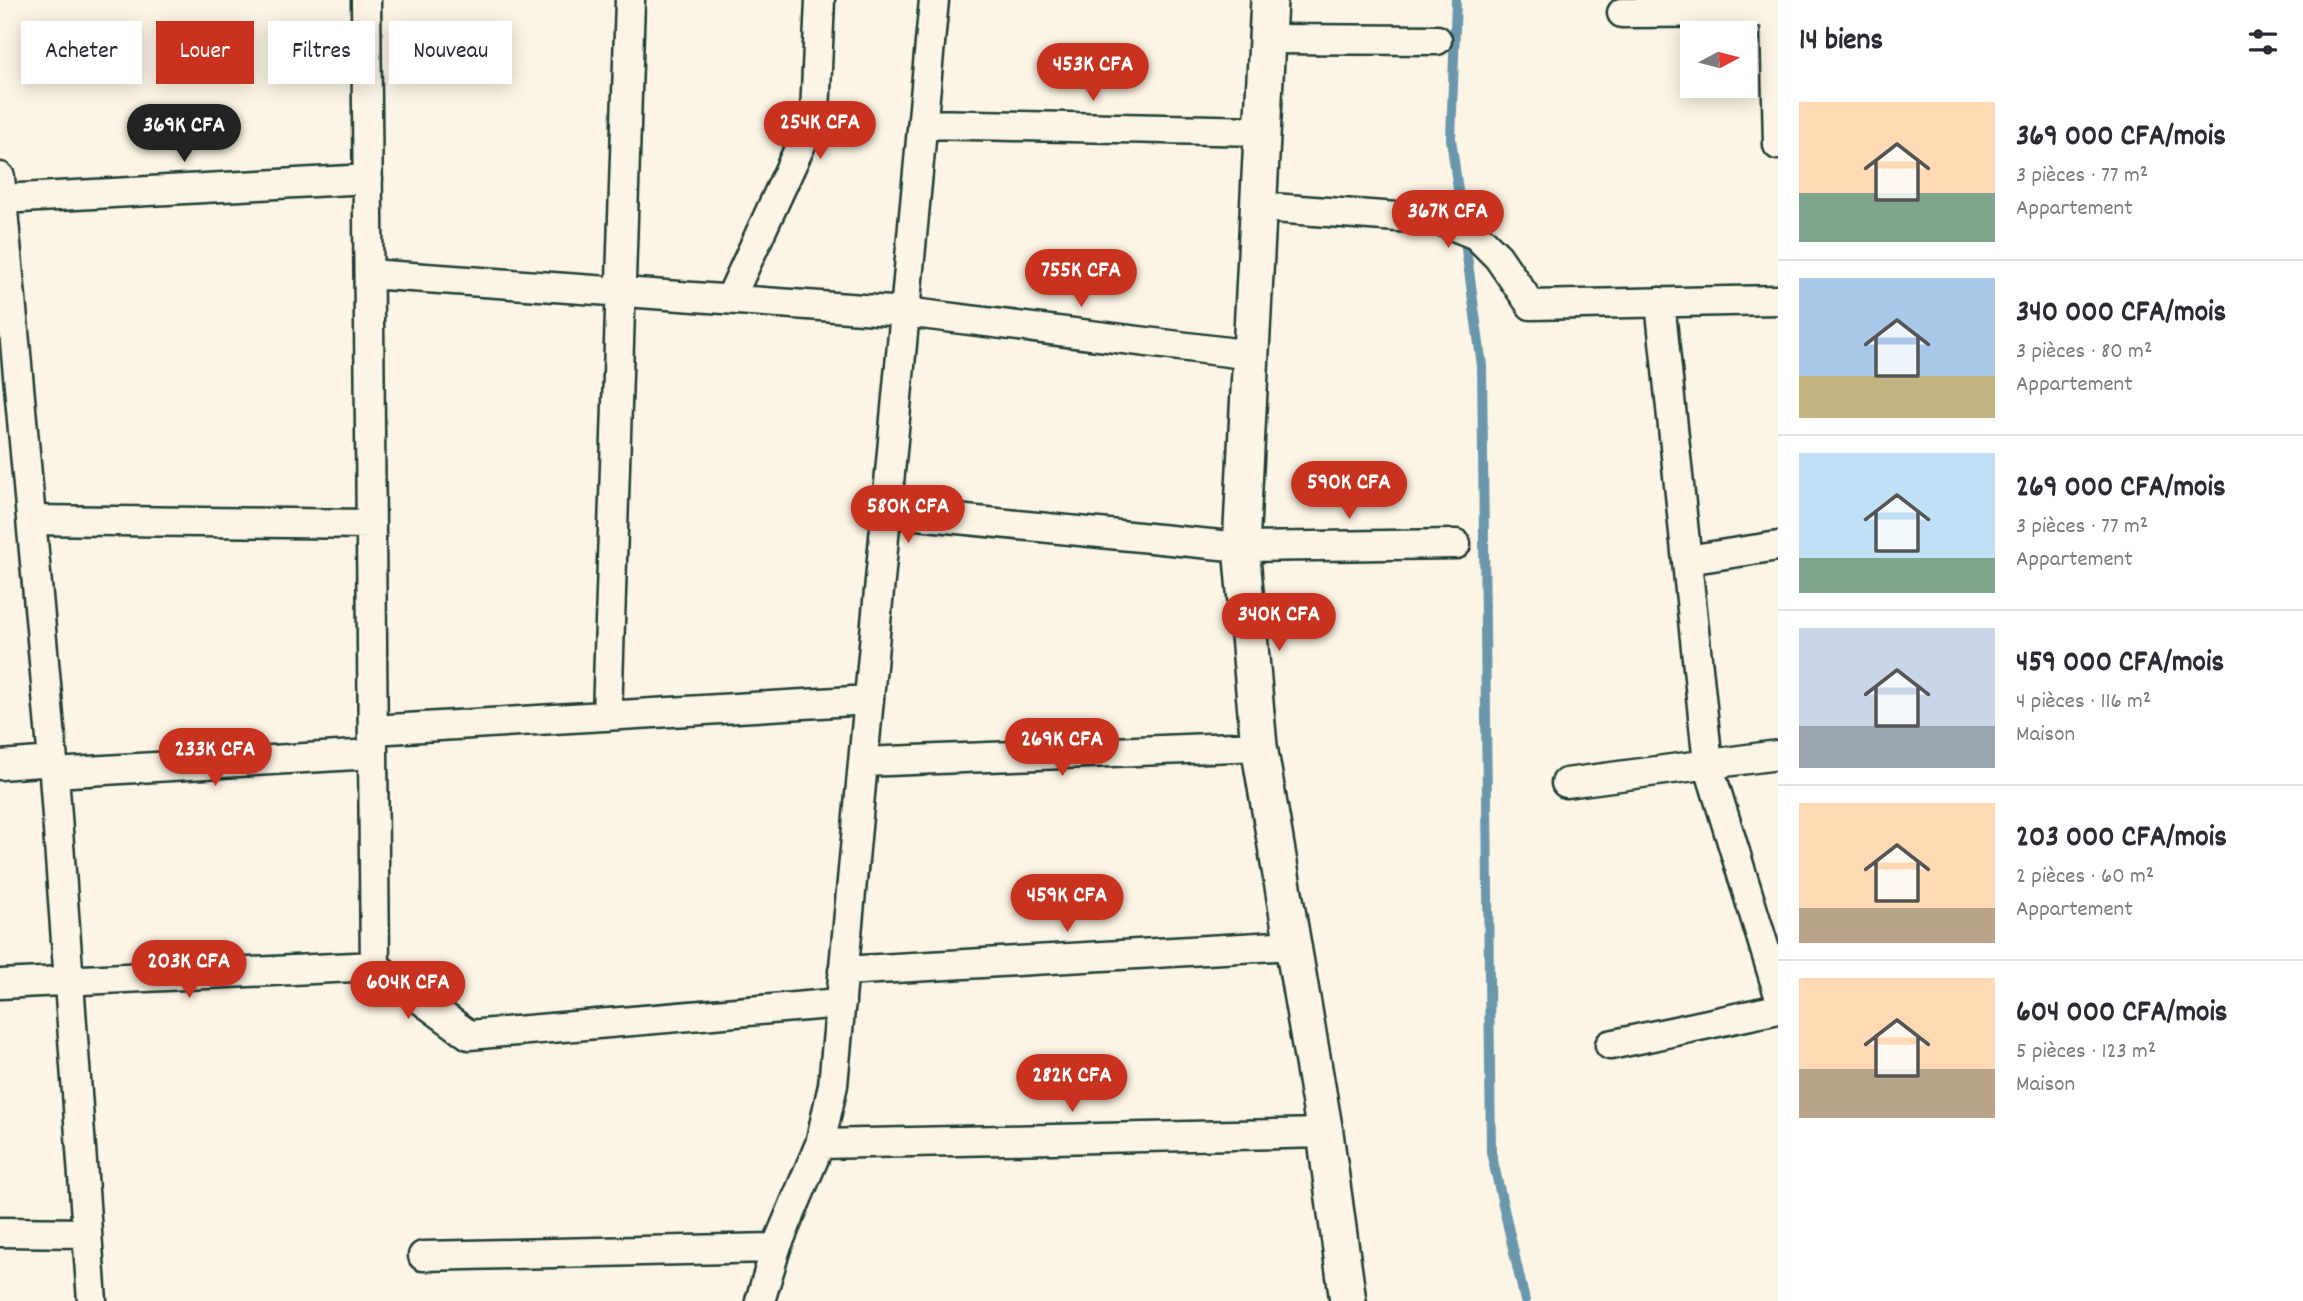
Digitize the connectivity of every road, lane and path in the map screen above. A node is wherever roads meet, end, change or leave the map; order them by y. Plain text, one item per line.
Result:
1 (366, 0) edge
2 (630, 0) edge
3 (820, 0) edge
4 (934, 0) edge
5 (1269, 0) edge
6 (1777, 12) edge
7 (1622, 13) dead end
8 (1266, 39) junction
9 (1437, 40) dead end
10 (923, 124) junction
11 (1262, 131) junction
12 (1778, 145) edge
13 (368, 179) junction
14 (1, 188) edge
15 (1259, 207) junction
16 (369, 274) junction
17 (621, 292) junction
18 (730, 299) junction
19 (1778, 300) edge
20 (1660, 302) junction
21 (905, 312) junction
22 (1252, 355) junction
23 (886, 513) junction
24 (31, 520) junction
25 (371, 524) junction
26 (1456, 544) dead end
27 (1778, 546) edge
28 (1241, 547) junction
29 (1687, 560) junction
30 (869, 700) junction
31 (607, 716) junction
32 (373, 742) junction
33 (1259, 746) junction
34 (1778, 755) edge
35 (863, 762) junction
36 (1708, 764) junction
37 (0, 765) edge
38 (54, 767) junction
39 (1566, 783) dead end
40 (1293, 945) junction
41 (376, 967) junction
42 (844, 971) junction
43 (69, 981) junction
44 (0, 984) edge
45 (1778, 992) edge
46 (841, 1003) junction
47 (1778, 1010) edge
48 (1610, 1045) dead end
49 (1325, 1133) junction
50 (820, 1143) junction
51 (0, 1232) edge
52 (87, 1233) junction
53 (776, 1248) junction
54 (423, 1256) dead end
55 (92, 1301) edge
56 (760, 1301) edge
57 (1348, 1301) edge

1 - 13 street
2 - 17 street
3 - 18 street
4 - 10 street
5 - 8 street
6 - 7 street
6 - 12 street
8 - 9 street
8 - 11 street
10 - 11 street
10 - 21 street
11 - 15 street
13 - 14 street
13 - 16 street
14 - 24 street
15 - 20 street
15 - 22 street
16 - 17 street
16 - 25 street
17 - 18 street
17 - 31 street
18 - 21 street
19 - 20 street
20 - 29 street
21 - 22 street
21 - 23 street
22 - 28 street
23 - 28 street
23 - 30 street
24 - 25 street
24 - 38 street
25 - 32 street
26 - 28 street
27 - 29 street
28 - 33 street
29 - 36 street
30 - 31 street
30 - 35 street
31 - 32 street
32 - 38 street
32 - 41 street
33 - 35 street
33 - 40 street
34 - 36 street
35 - 42 street
36 - 39 street
36 - 45 street
37 - 38 street
38 - 43 street
40 - 42 street
40 - 49 street
41 - 43 street
41 - 46 street
42 - 46 street
43 - 44 street
43 - 52 street
46 - 50 street
47 - 48 street
49 - 50 street
49 - 57 street
50 - 53 street
51 - 52 street
52 - 55 street
53 - 54 street
53 - 56 street

